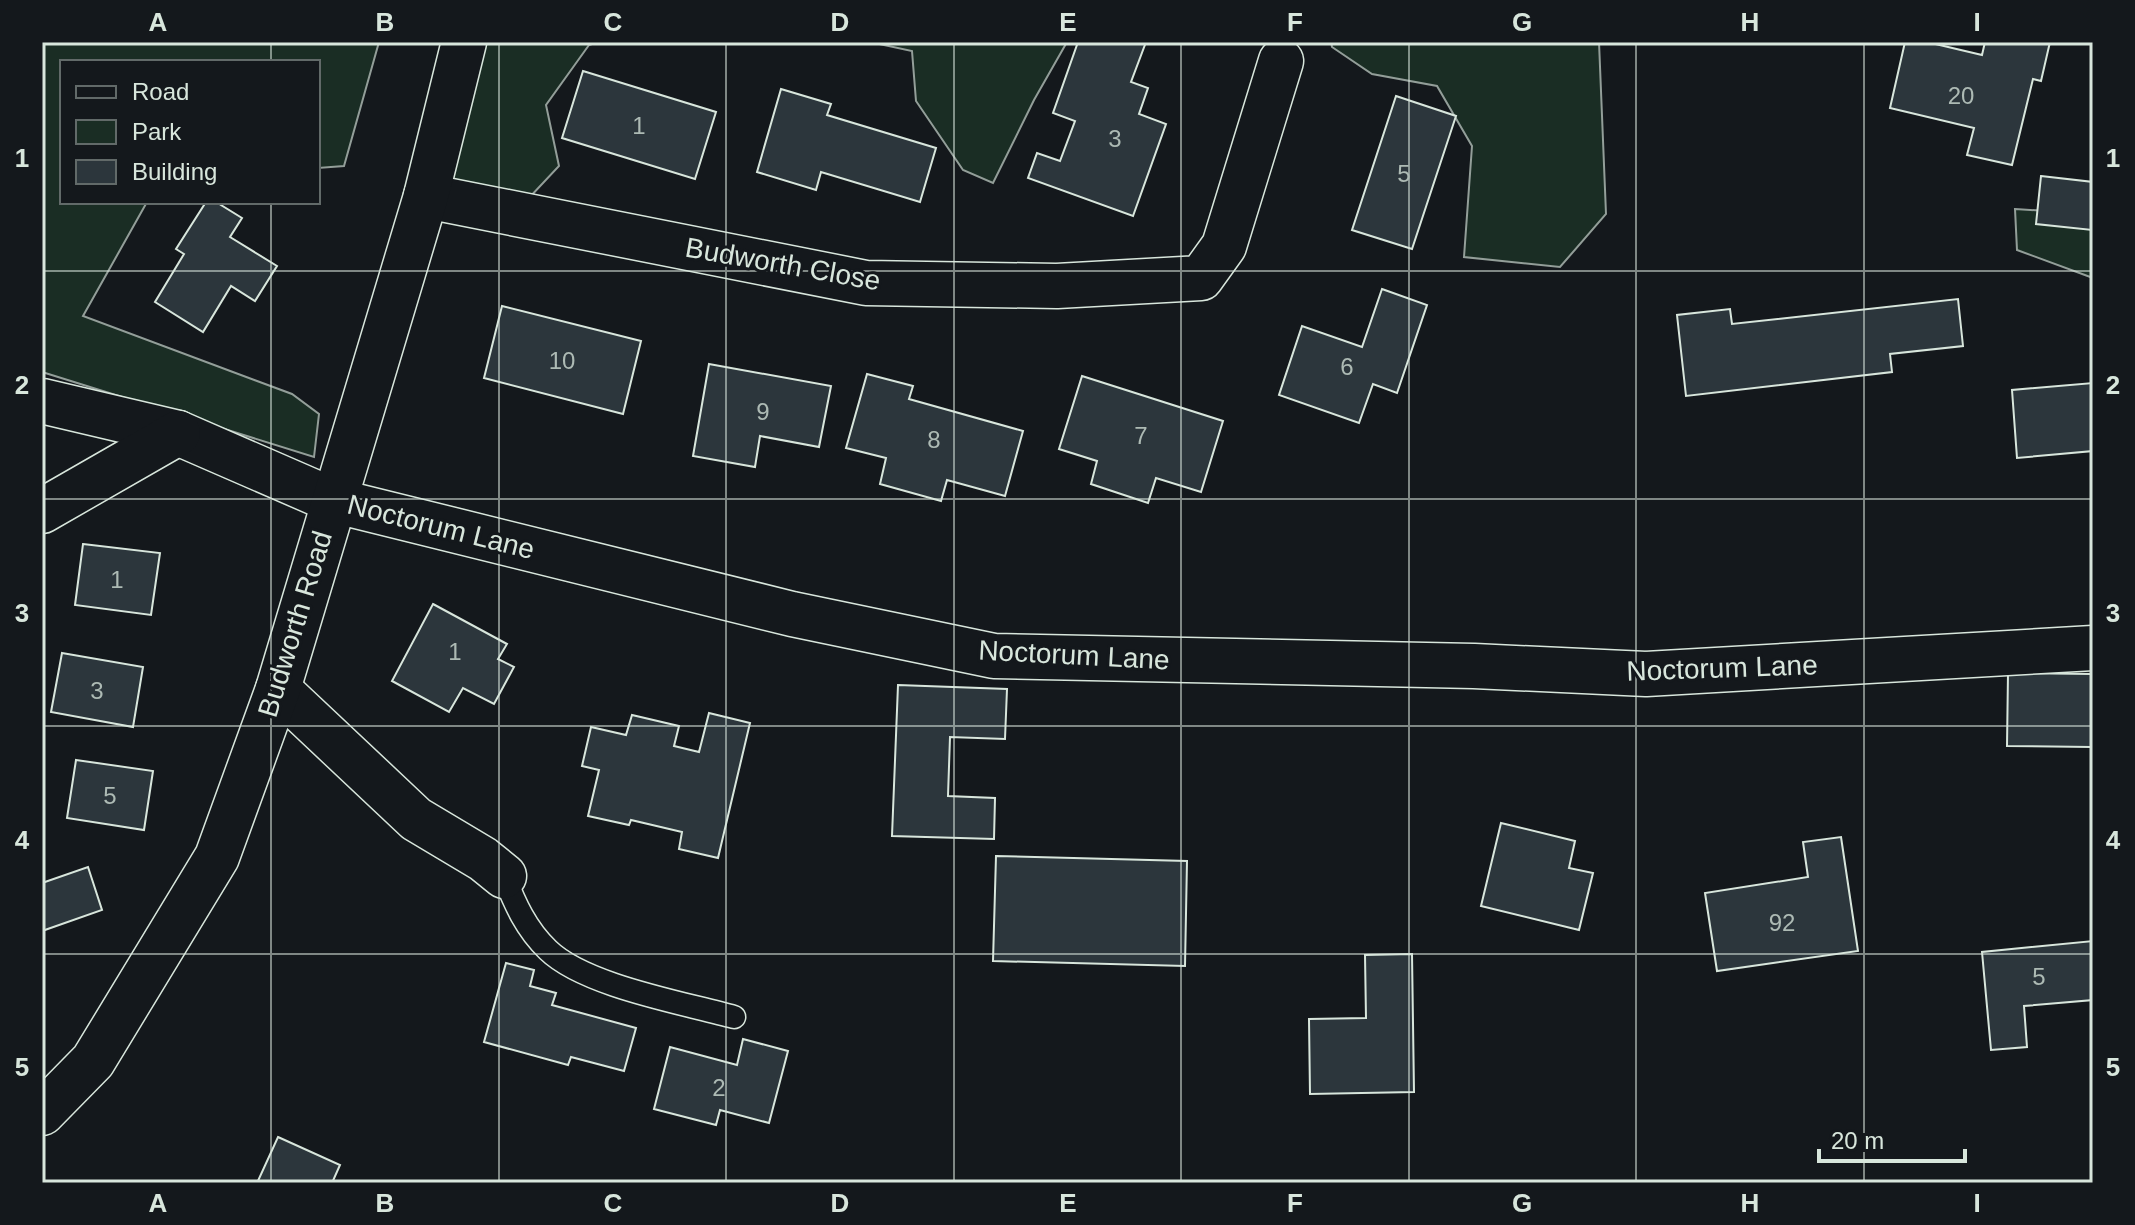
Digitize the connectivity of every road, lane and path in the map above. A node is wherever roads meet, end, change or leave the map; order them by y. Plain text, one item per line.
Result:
1 (464, 42) edge
2 (1281, 61) dead end
3 (426, 196) junction
4 (42, 401) edge
5 (178, 433) junction
6 (332, 500) junction
7 (42, 511) edge
8 (2093, 648) edge
9 (278, 689) junction
10 (504, 876) joint
11 (734, 1017) dead end
12 (42, 1113) edge

1 - 3 street, Budworth Road
2 - 3 street, Budworth Close
3 - 6 street, Budworth Road
4 - 5 street, Noctorum Lane
5 - 6 street, Noctorum Lane
5 - 7 street
6 - 8 street, Noctorum Lane
6 - 9 street, Budworth Road
9 - 10 street
9 - 12 street, Budworth Road
10 - 11 lane

